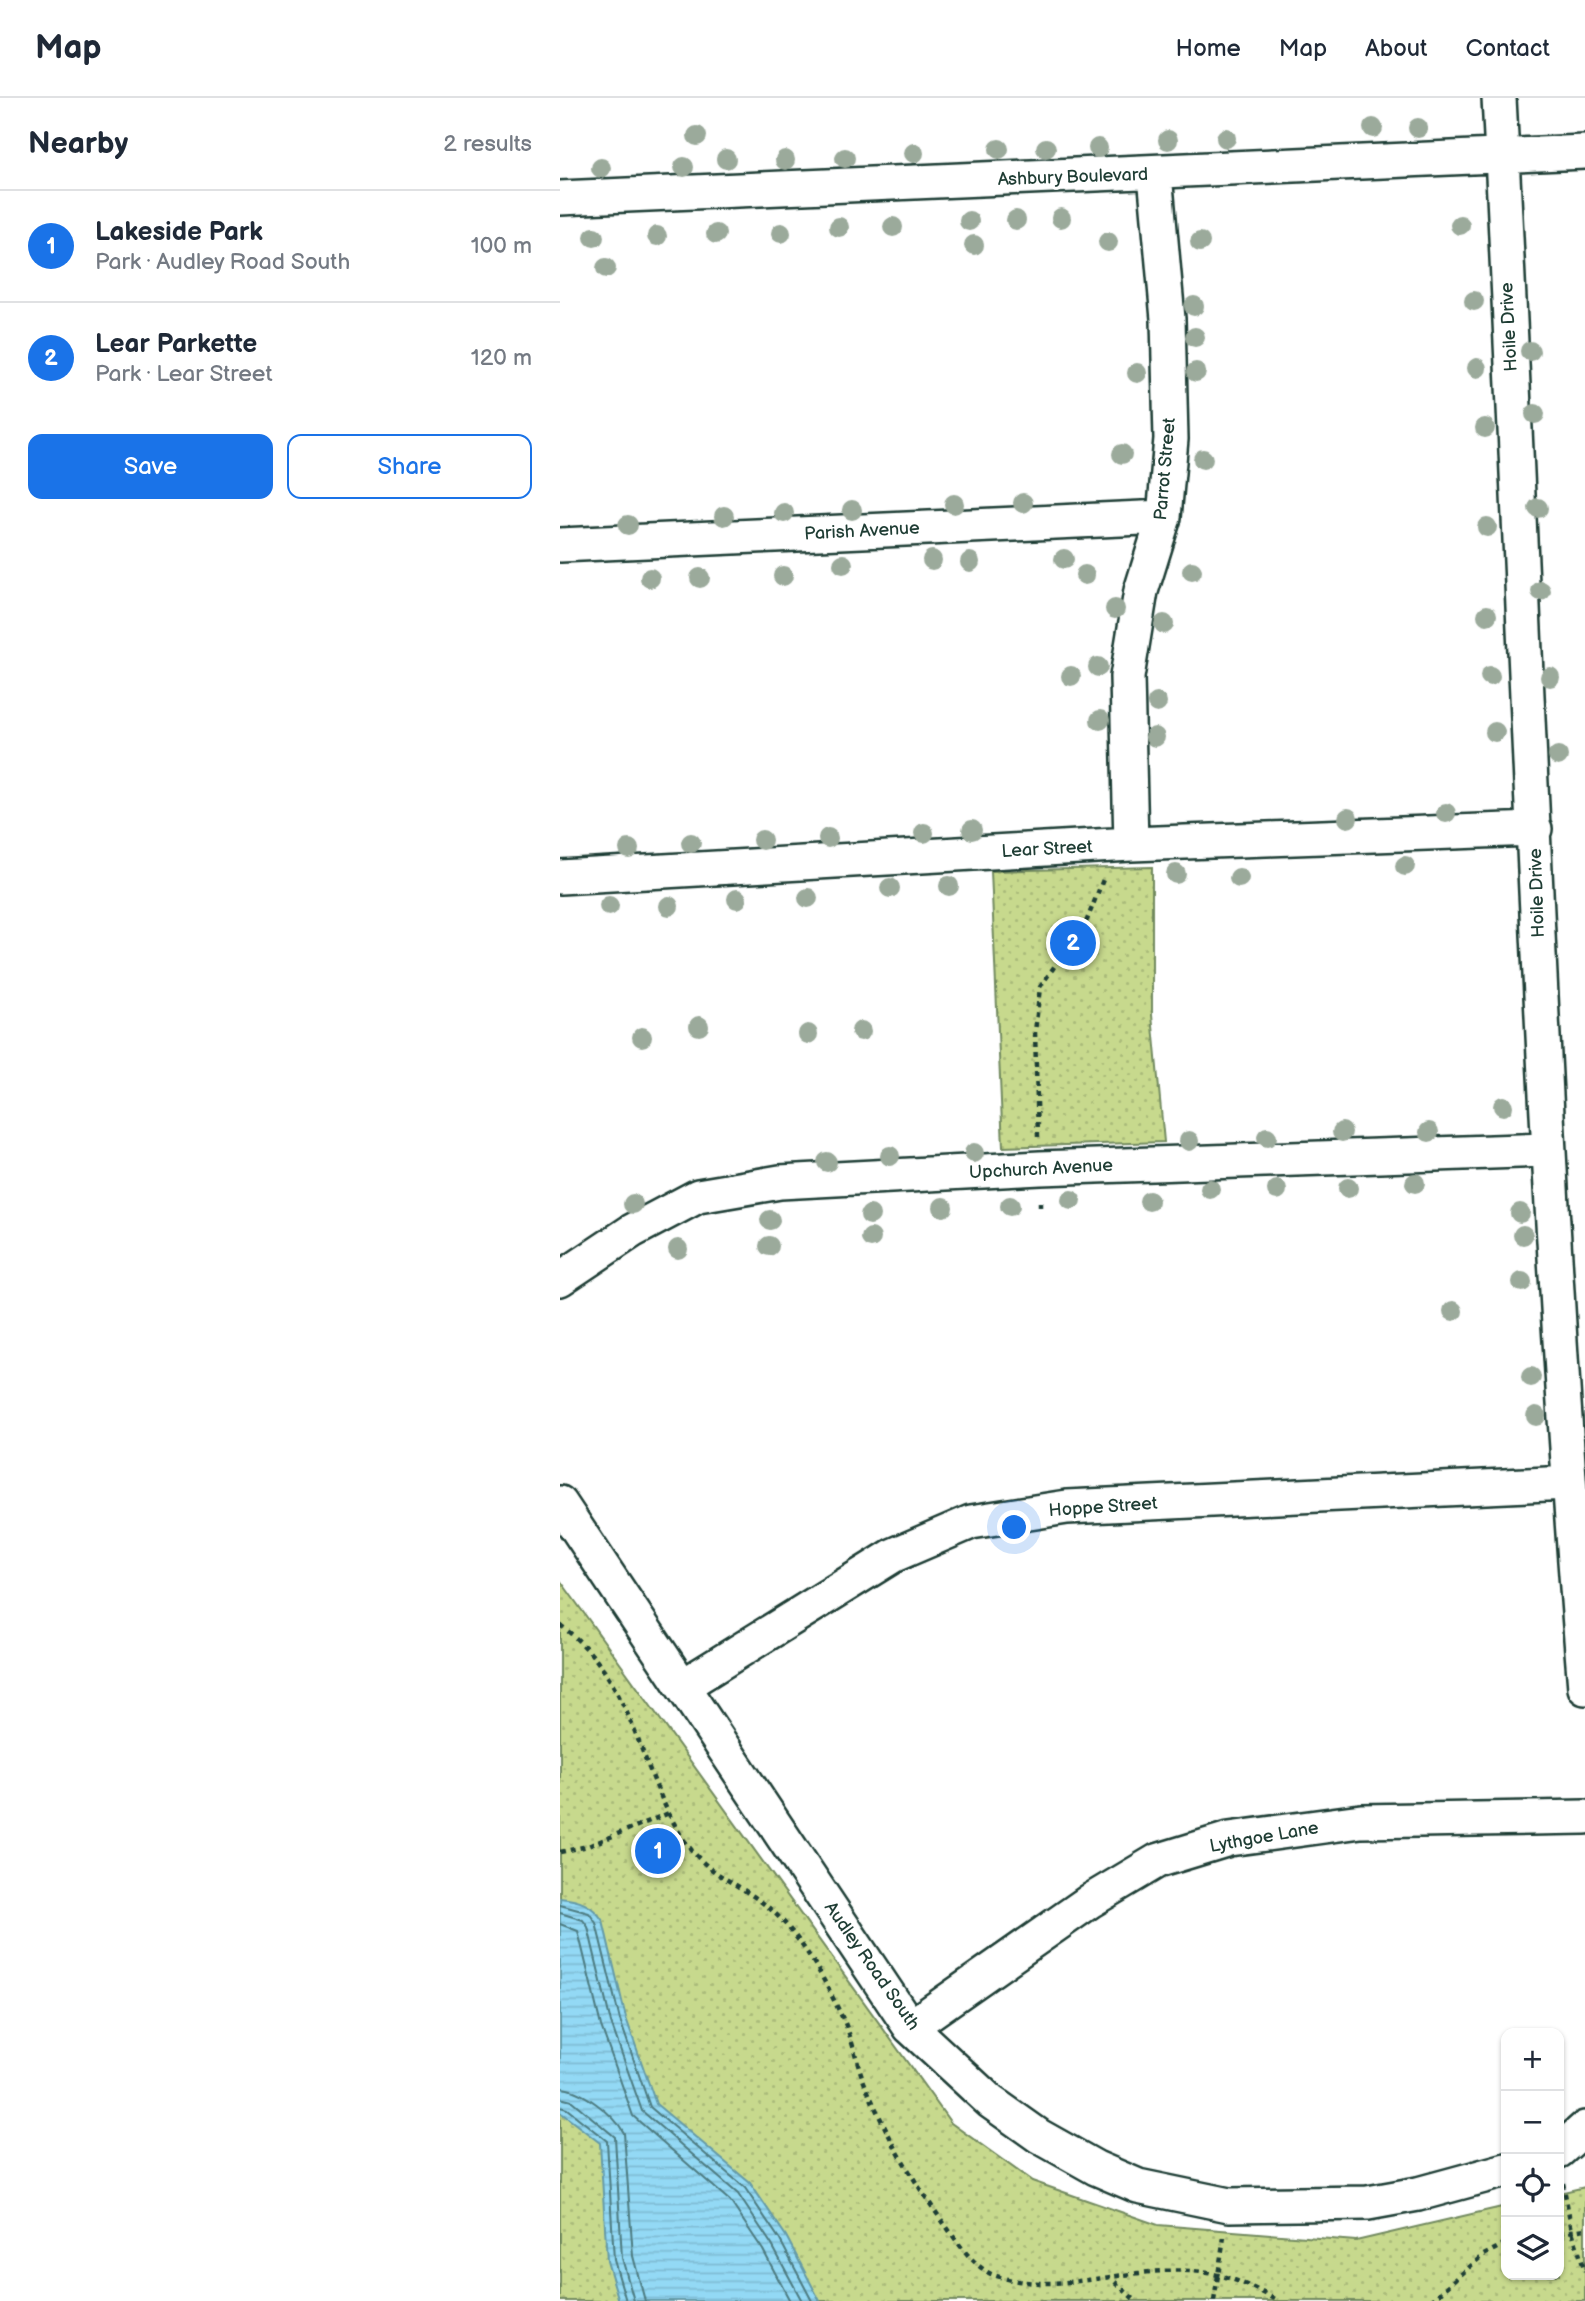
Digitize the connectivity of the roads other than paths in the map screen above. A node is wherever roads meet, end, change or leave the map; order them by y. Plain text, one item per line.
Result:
1 (1499, 98) edge
2 (1585, 152) edge
3 (1501, 156) junction
4 (1155, 174) junction
5 (560, 198) edge
6 (1164, 517) junction
7 (560, 545) edge
8 (1535, 829) junction
9 (1131, 844) junction
10 (560, 877) edge
11 (1547, 1150) junction
12 (560, 1279) edge
13 (1568, 1483) junction
14 (560, 1503) edge
15 (683, 1686) junction
16 (1585, 1688) edge
17 (1585, 1817) edge
18 (911, 2027) junction
19 (1585, 2128) edge
20 (1564, 2157) edge
21 (1501, 2172) edge

1 - 3 street, Hoile Drive
2 - 3 street, Ashbury Boulevard
3 - 4 street, Ashbury Boulevard
3 - 8 street, Hoile Drive
4 - 5 street, Ashbury Boulevard
4 - 6 street, Parrot Street
6 - 7 street, Parish Avenue
6 - 9 street, Parrot Street
8 - 9 street, Lear Street
8 - 11 street, Hoile Drive
9 - 10 street, Lear Street
11 - 12 street, Upchurch Avenue
11 - 13 street, Hoile Drive
13 - 15 street, Hoppe Street
13 - 16 street, Hoile Drive
14 - 15 street, Audley Road South
15 - 18 street, Audley Road South
17 - 18 street, Lythgoe Lane
18 - 21 street, Audley Road South
19 - 20 street

